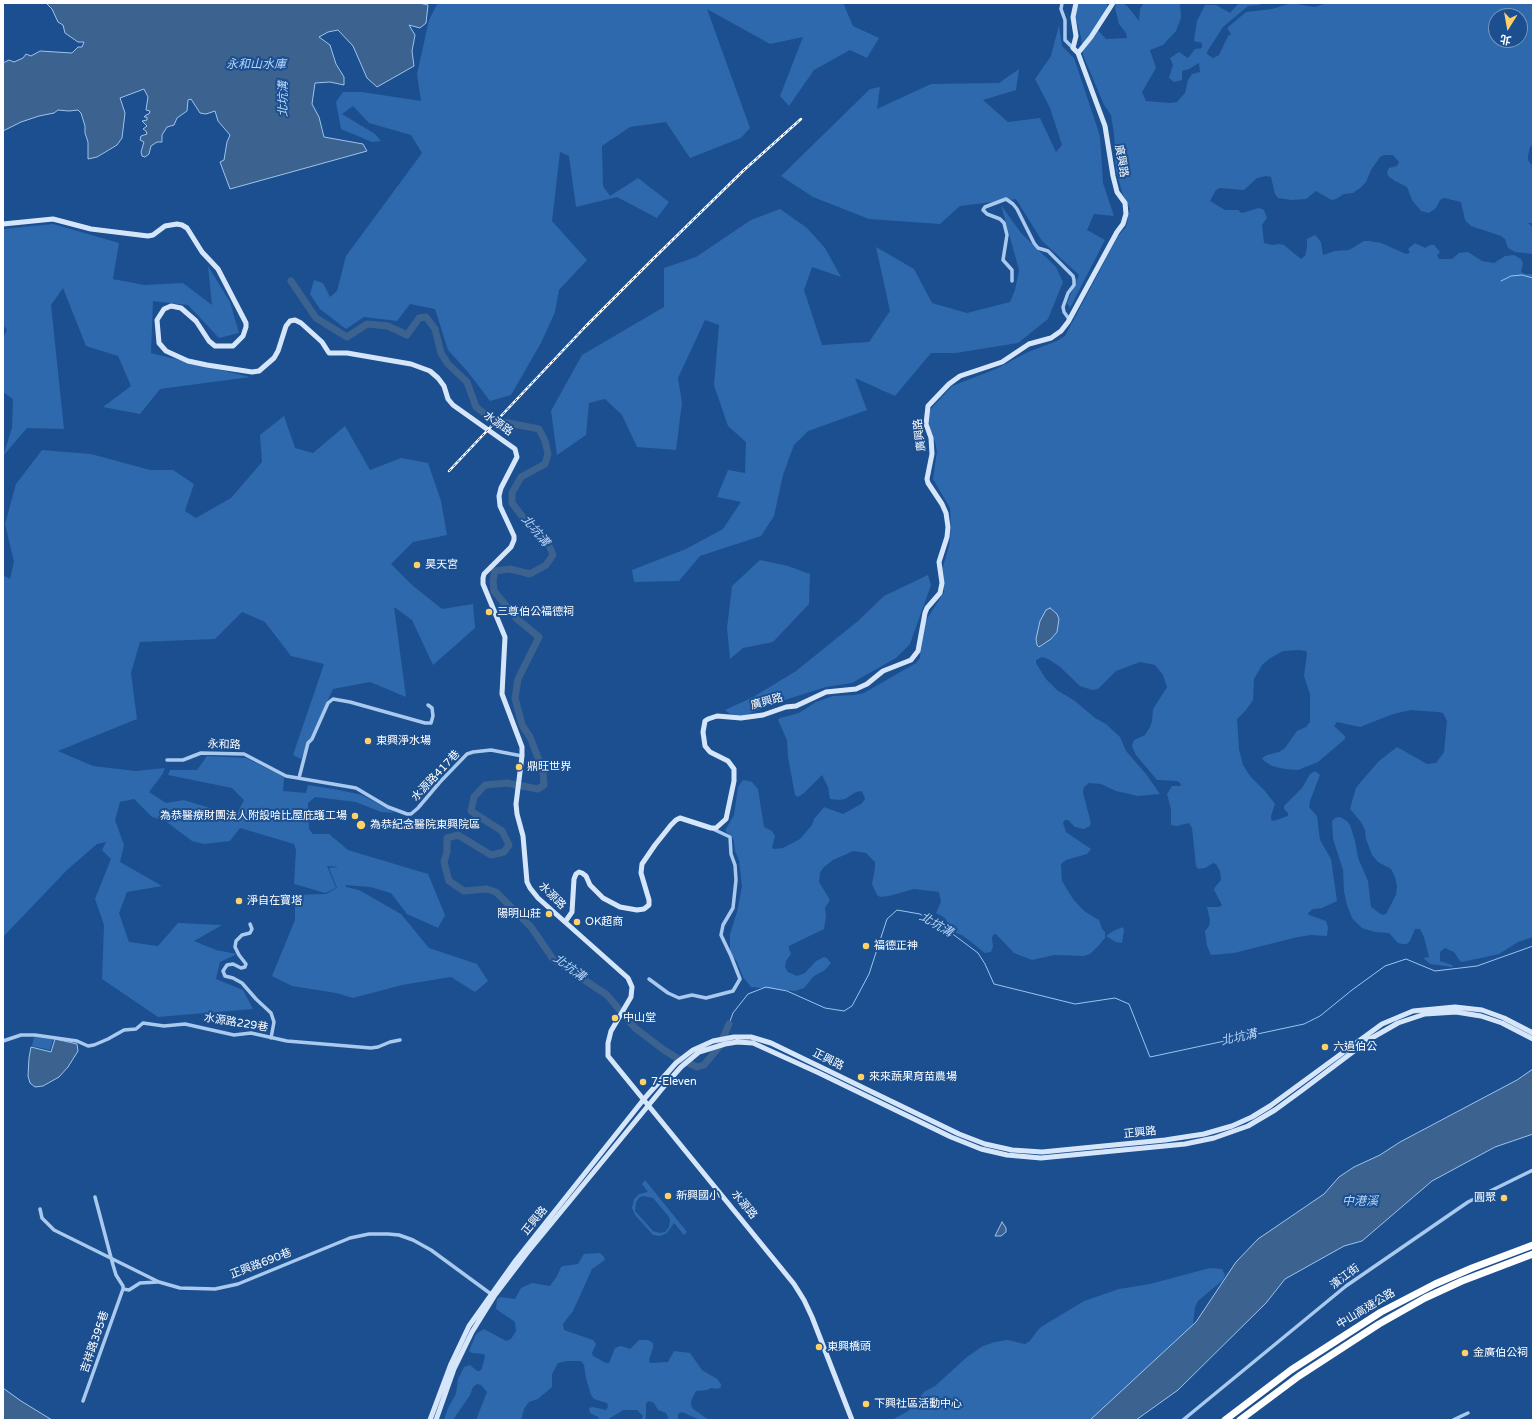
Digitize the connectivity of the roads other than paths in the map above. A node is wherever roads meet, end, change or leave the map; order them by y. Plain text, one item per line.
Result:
1 (1062, 3) edge
2 (1076, 3) edge
3 (1113, 3) edge
4 (1073, 48) junction
5 (1078, 52) junction
6 (3, 224) edge
7 (1012, 281) dead end
8 (1069, 320) junction
9 (428, 705) dead end
10 (522, 756) junction
11 (168, 760) dead end
12 (300, 778) junction
13 (711, 828) junction
14 (564, 922) junction
15 (250, 924) dead end
16 (649, 979) dead end
17 (1533, 1033) edge
18 (271, 1038) junction
19 (1533, 1039) edge
20 (400, 1040) dead end
21 (3, 1041) edge
22 (687, 1058) junction
23 (644, 1099) junction
24 (649, 1104) junction
25 (1533, 1170) edge
26 (95, 1197) dead end
27 (40, 1209) dead end
28 (1533, 1245) edge
29 (1533, 1254) edge
30 (111, 1258) junction
31 (159, 1282) junction
32 (123, 1289) junction
33 (491, 1294) junction
34 (83, 1401) dead end
35 (1468, 1413) dead end
36 (430, 1420) edge
37 (436, 1420) edge
38 (852, 1420) edge
39 (1183, 1420) edge
40 (1225, 1420) edge
41 (1240, 1420) edge
42 (1453, 1420) edge

1 - 4 street
2 - 4 street
3 - 5 street
4 - 5 street
5 - 8 street, 廣興路
6 - 10 street, 水源路
7 - 8 street
8 - 13 street, 廣興路
9 - 12 street
10 - 12 street, 水源路417巷
10 - 14 street, 水源路
11 - 12 street, 永和路
13 - 14 street
13 - 16 street
14 - 23 street, 水源路
15 - 18 street
17 - 22 street, 正興路
18 - 20 street, 水源路229巷
18 - 21 street, 水源路229巷
19 - 22 street, 正興路
22 - 23 street, 正興路
22 - 24 street, 正興路
23 - 24 street, 水源路
23 - 33 street, 正興路
24 - 37 street, 正興路
24 - 38 street, 水源路
25 - 39 street, 濱江街
26 - 30 street
27 - 30 street, 正興路690巷
28 - 40 highway, 中山高速公路
29 - 41 highway, 中山高速公路
30 - 31 street, 正興路690巷
30 - 32 street
31 - 32 street
31 - 33 street, 正興路690巷
32 - 34 street, 吉祥路395巷
33 - 36 street, 正興路
35 - 42 street

